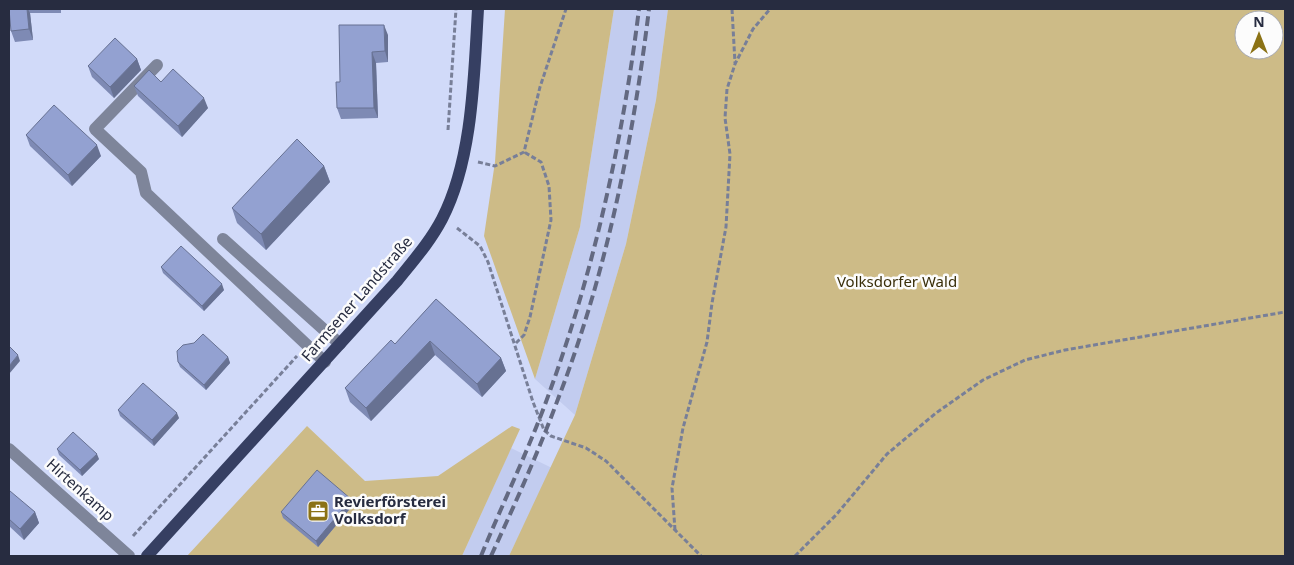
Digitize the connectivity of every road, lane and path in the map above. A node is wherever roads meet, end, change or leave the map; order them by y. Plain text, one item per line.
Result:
1 (456, 9) edge
2 (478, 9) edge
3 (566, 9) edge
4 (732, 9) edge
5 (770, 9) edge
6 (735, 64) junction
7 (157, 65) dead end
8 (448, 136) dead end
9 (524, 152) junction
10 (462, 159) junction
11 (443, 217) junction
12 (223, 239) dead end
13 (1285, 312) edge
14 (516, 343) junction
15 (340, 344) junction
16 (308, 345) junction
17 (325, 362) junction
18 (9, 449) edge
19 (675, 530) junction
20 (125, 553) edge
21 (147, 556) edge
22 (701, 556) edge
23 (795, 556) edge

1 - 8 path
2 - 10 main road, Farmsener Landstraße
3 - 9 path
4 - 6 path
5 - 6 path
6 - 19 path
7 - 16 street
9 - 10 path
9 - 14 path
10 - 11 main road, Farmsener Landstraße
11 - 14 path
11 - 15 main road, Farmsener Landstraße
12 - 15 street
13 - 23 path
14 - 19 path
15 - 17 main road, Farmsener Landstraße
16 - 17 street
16 - 20 path
17 - 21 main road, Farmsener Landstraße
18 - 20 street, Hirtenkamp
19 - 22 path

